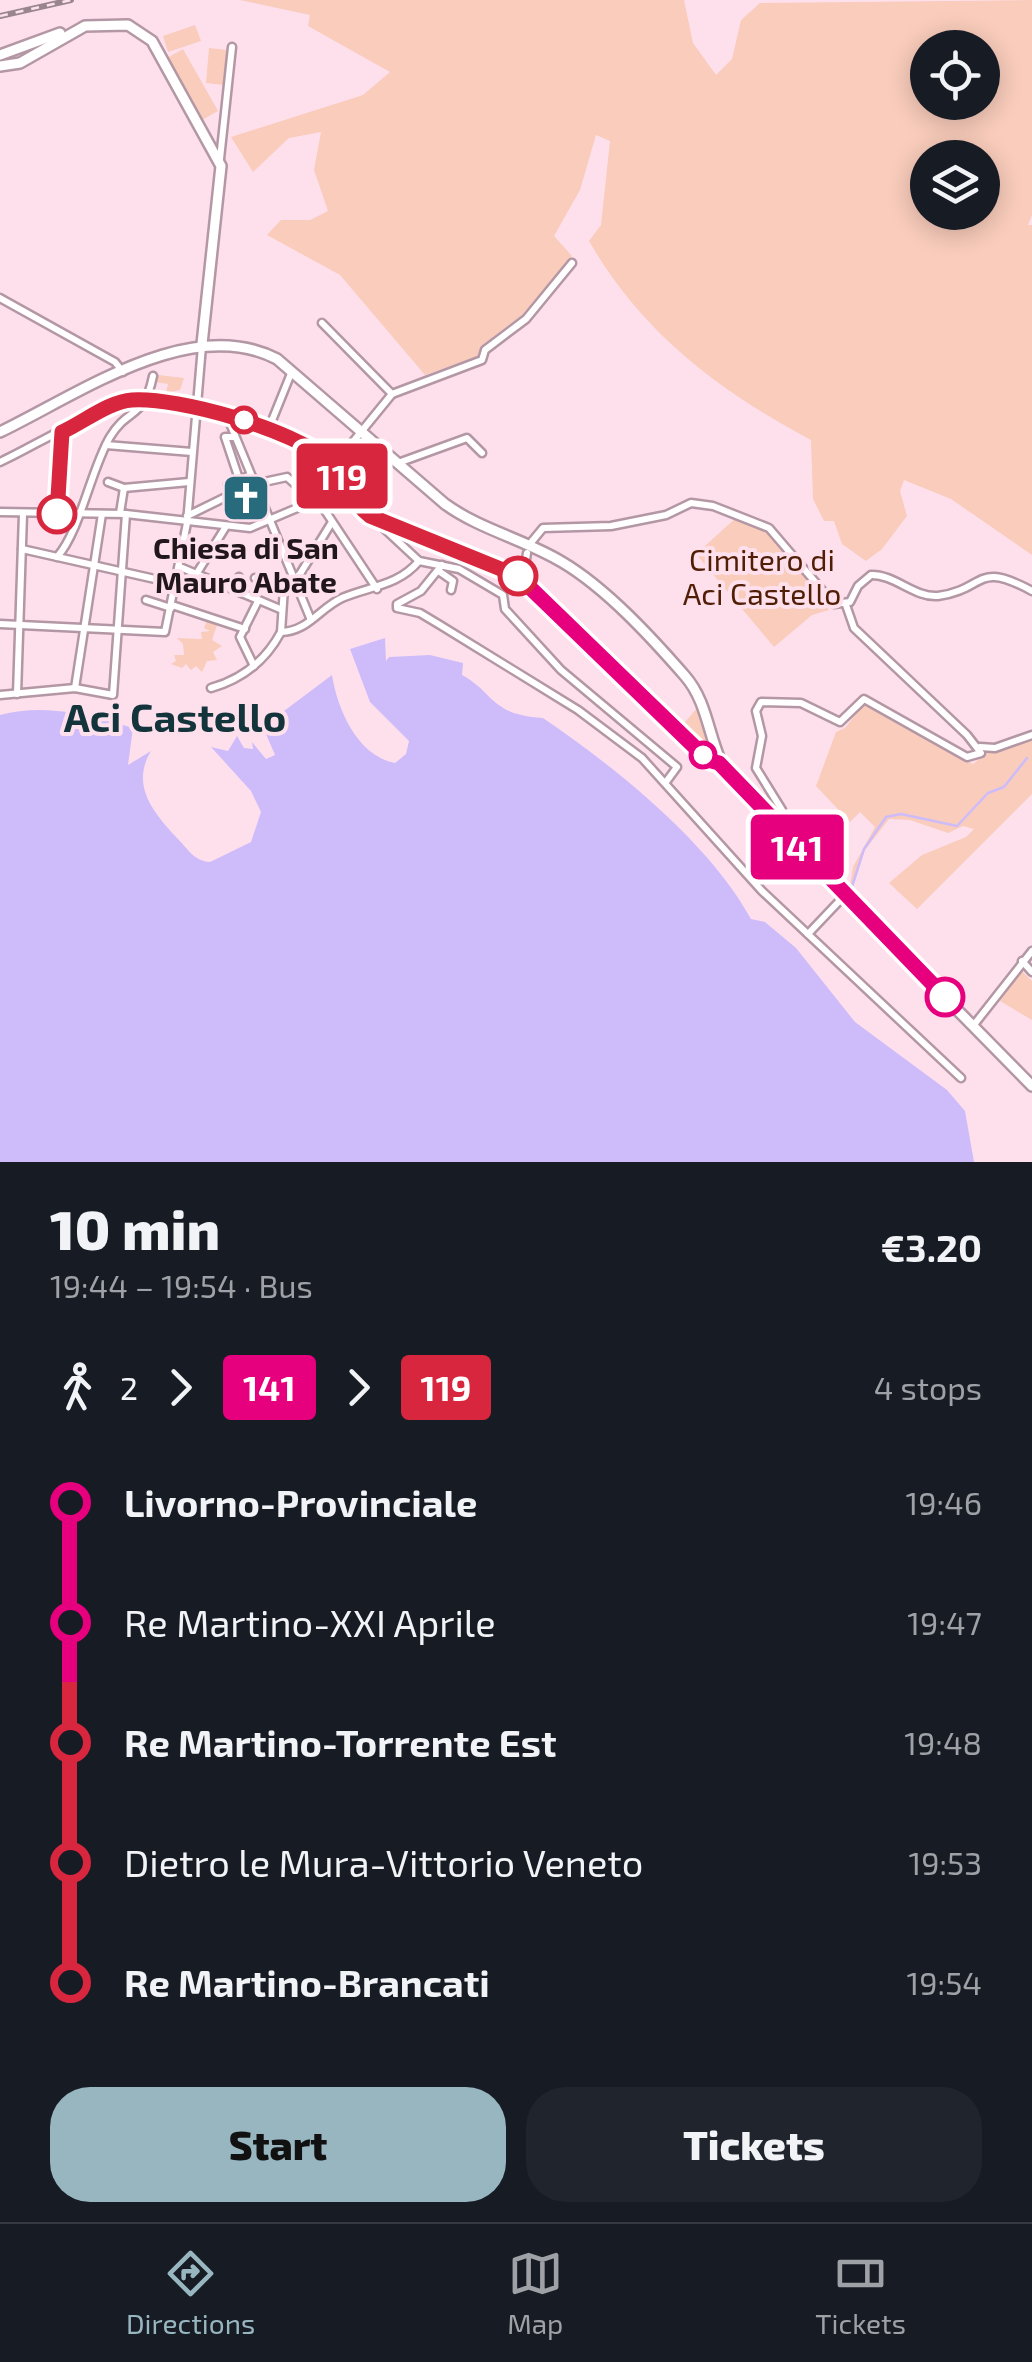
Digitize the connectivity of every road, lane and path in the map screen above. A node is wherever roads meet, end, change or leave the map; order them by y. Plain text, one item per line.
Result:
1 (72, 29) junction
2 (232, 47) dead end
3 (0, 55) edge
4 (0, 66) edge
5 (220, 158) junction
6 (572, 264) dead end
7 (0, 298) edge
8 (322, 323) dead end
9 (202, 344) junction
10 (293, 370) junction
11 (123, 373) junction
12 (153, 376) dead end
13 (392, 394) junction
14 (148, 402) junction
15 (196, 410) junction
16 (227, 416) junction
17 (270, 428) junction
18 (362, 431) junction
19 (0, 432) edge
20 (62, 432) junction
21 (236, 438) junction
22 (106, 444) junction
23 (192, 452) junction
24 (482, 453) dead end
25 (0, 462) edge
26 (334, 464) junction
27 (397, 464) junction
28 (251, 475) junction
29 (240, 479) junction
30 (108, 482) dead end
31 (189, 482) junction
32 (255, 484) junction
33 (124, 488) junction
34 (354, 501) junction
35 (318, 502) junction
36 (0, 512) edge
37 (76, 513) junction
38 (23, 514) junction
39 (57, 514) junction
40 (102, 514) junction
41 (123, 514) junction
42 (370, 516) junction
43 (187, 520) junction
44 (270, 522) junction
45 (332, 522) junction
46 (225, 528) junction
47 (22, 549) junction
48 (528, 549) junction
49 (56, 557) junction
50 (419, 561) junction
51 (93, 565) junction
52 (180, 567) junction
53 (441, 568) junction
54 (122, 571) junction
55 (197, 574) junction
56 (239, 577) dead end
57 (255, 578) dead end
58 (523, 579) junction
59 (294, 580) junction
60 (177, 584) junction
61 (284, 588) junction
62 (377, 588) junction
63 (451, 590) dead end
64 (1032, 592) edge
65 (241, 594) junction
66 (146, 600) dead end
67 (258, 601) junction
68 (846, 606) junction
69 (172, 607) junction
70 (280, 609) junction
71 (312, 620) junction
72 (0, 624) edge
73 (19, 625) junction
74 (83, 628) junction
75 (245, 629) junction
76 (119, 630) junction
77 (280, 632) junction
78 (254, 666) junction
79 (76, 688) junction
80 (211, 688) dead end
81 (17, 694) junction
82 (0, 695) edge
83 (624, 722) junction
84 (614, 734) junction
85 (1032, 736) edge
86 (980, 748) junction
87 (719, 763) junction
88 (666, 782) junction
89 (775, 825) junction
90 (848, 898) junction
91 (808, 934) junction
92 (1032, 951) edge
93 (1022, 962) junction
94 (1032, 972) edge
95 (973, 1026) junction
96 (961, 1078) dead end
97 (1032, 1086) edge

1 - 3 main road
1 - 4 main road
1 - 5 main road
2 - 5 street
5 - 9 main road
6 - 13 street
7 - 11 street
8 - 13 street
9 - 10 main road
9 - 11 main road
9 - 15 street
10 - 17 street
10 - 18 main road
11 - 19 main road
12 - 14 street
13 - 18 street
14 - 15 street
14 - 20 street
14 - 22 street
15 - 16 street
15 - 23 street
16 - 17 street
16 - 21 street
17 - 26 street
18 - 26 street
18 - 27 main road
20 - 25 street
20 - 39 street
21 - 28 street
21 - 29 street
22 - 23 street
22 - 37 street
23 - 31 street
24 - 27 street
26 - 34 street
27 - 48 main road
28 - 29 street
28 - 32 street
29 - 43 street
30 - 33 street
31 - 33 street
31 - 43 street
32 - 35 street
32 - 44 street
33 - 41 street
34 - 35 street
34 - 42 street
35 - 44 street
35 - 45 street
36 - 38 street
37 - 39 street
37 - 40 street
37 - 49 street
38 - 39 street
38 - 47 street
40 - 41 street
40 - 51 street
41 - 43 street
41 - 54 street
42 - 50 street
42 - 58 street
43 - 46 street
43 - 52 street
44 - 46 street
44 - 59 street
45 - 59 street
45 - 62 street
46 - 55 street
47 - 49 street
47 - 73 street
48 - 58 street
48 - 68 street
48 - 87 main road
49 - 51 street
50 - 53 street
50 - 62 street
51 - 54 street
51 - 74 street
52 - 55 street
52 - 60 street
53 - 63 street
53 - 83 street
53 - 84 street
54 - 60 street
54 - 76 street
55 - 65 street
56 - 65 street
57 - 61 street
58 - 87 street
59 - 61 street
59 - 71 street
60 - 69 street
61 - 70 street
62 - 71 street
64 - 68 street
65 - 67 street
66 - 69 street
67 - 70 street
67 - 75 street
68 - 86 street
69 - 75 street
69 - 76 street
70 - 77 street
71 - 77 street
72 - 73 street
73 - 74 street
73 - 81 street
74 - 76 street
74 - 79 street
75 - 78 street
76 - 79 street
77 - 78 street
78 - 80 street
79 - 81 street
81 - 82 street
83 - 84 street
83 - 88 street
84 - 88 street
85 - 86 street
86 - 89 street
87 - 89 main road
88 - 91 street
89 - 90 main road
90 - 91 street
90 - 95 main road
91 - 96 street
92 - 93 street
93 - 94 street
93 - 95 street
95 - 97 main road

